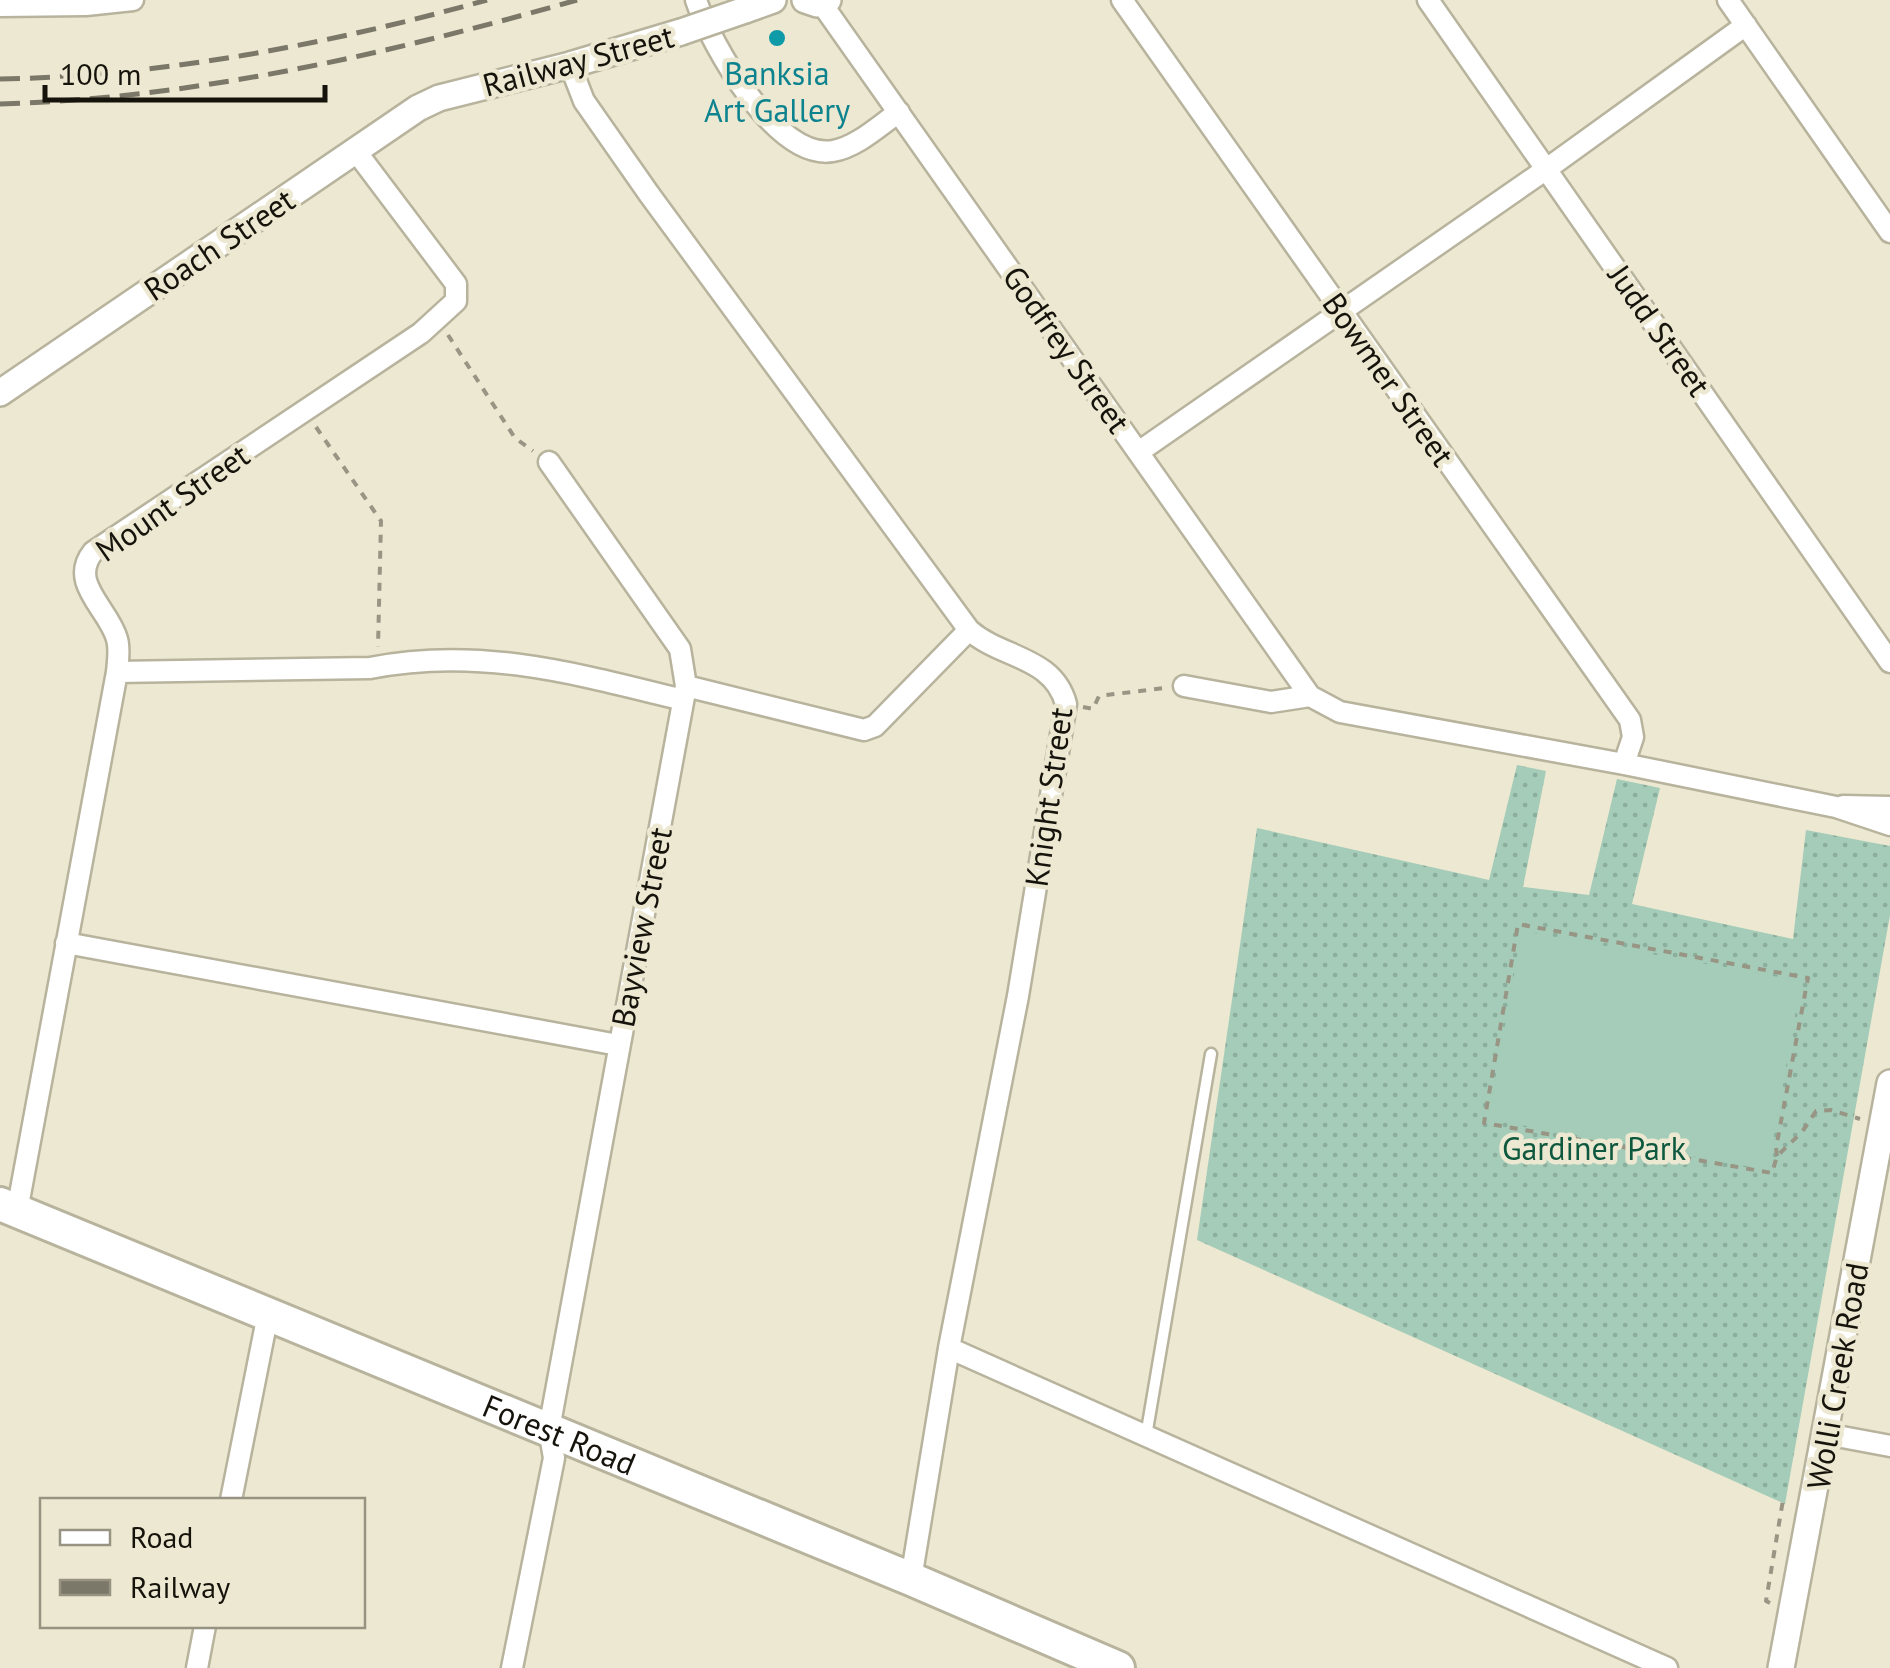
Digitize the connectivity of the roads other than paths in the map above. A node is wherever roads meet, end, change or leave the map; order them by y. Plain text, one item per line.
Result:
1 (133, 0) edge
2 (696, 0) edge
3 (773, 0) edge
4 (1122, 0) edge
5 (1428, 0) edge
6 (1728, 0) edge
7 (819, 1) edge
8 (0, 6) edge
9 (1746, 25) junction
10 (570, 66) junction
11 (439, 98) joint
12 (899, 112) junction
13 (356, 150) junction
14 (1548, 168) junction
15 (1890, 232) edge
16 (1342, 312) junction
17 (0, 393) edge
18 (1140, 451) junction
19 (550, 462) road end
20 (969, 630) junction
21 (1890, 662) edge
22 (116, 672) junction
23 (1184, 686) road end
24 (685, 693) junction
25 (1310, 696) junction
26 (1624, 764) junction
27 (1836, 807) junction
28 (1890, 807) edge
29 (1890, 825) edge
30 (66, 943) junction
31 (618, 1046) junction
32 (1210, 1054) dead end
33 (1890, 1083) edge
34 (8, 1207) edge
35 (268, 1314) junction
36 (950, 1348) junction
37 (549, 1429) junction
38 (1826, 1434) junction
39 (1146, 1437) junction
40 (1890, 1446) edge
41 (230, 1498) edge
42 (911, 1579) junction
43 (206, 1628) edge
44 (1789, 1665) edge
45 (1111, 1667) edge
46 (197, 1668) edge
47 (512, 1668) edge
48 (1667, 1668) edge

1 - 8 street
2 - 12 street
3 - 10 street, Railway Street, bridge
4 - 16 street, Bowmer Street
5 - 14 street, Judd Street
6 - 9 street
7 - 12 street, Godfrey Street
9 - 14 street
9 - 15 street
10 - 11 street, Railway Street
10 - 20 street, Knight Street
11 - 13 street, Roach Street
12 - 18 street, Godfrey Street
13 - 17 street, Roach Street
13 - 22 street, Mount Street
14 - 16 street
14 - 21 street, Judd Street
16 - 18 street
16 - 26 street, Bowmer Street
18 - 25 street, Godfrey Street
19 - 24 street, Bayview Street
20 - 24 street
20 - 36 street, Knight Street
22 - 24 street
22 - 30 street, Mount Street
23 - 25 street
24 - 31 street, Bayview Street
25 - 26 street
26 - 27 street
27 - 28 street
27 - 29 street
30 - 31 street
30 - 34 street, Mount Street
31 - 37 street, Bayview Street
32 - 39 lane
33 - 38 street, Wolli Creek Road
34 - 35 main road, Forest Road
35 - 37 main road, Forest Road
35 - 41 street
36 - 39 street
36 - 42 street, Knight Street
37 - 42 main road, Forest Road
37 - 47 street, Bayview Street
38 - 40 street
38 - 44 street, Wolli Creek Road
39 - 48 street
42 - 45 main road, Forest Road
43 - 46 street

